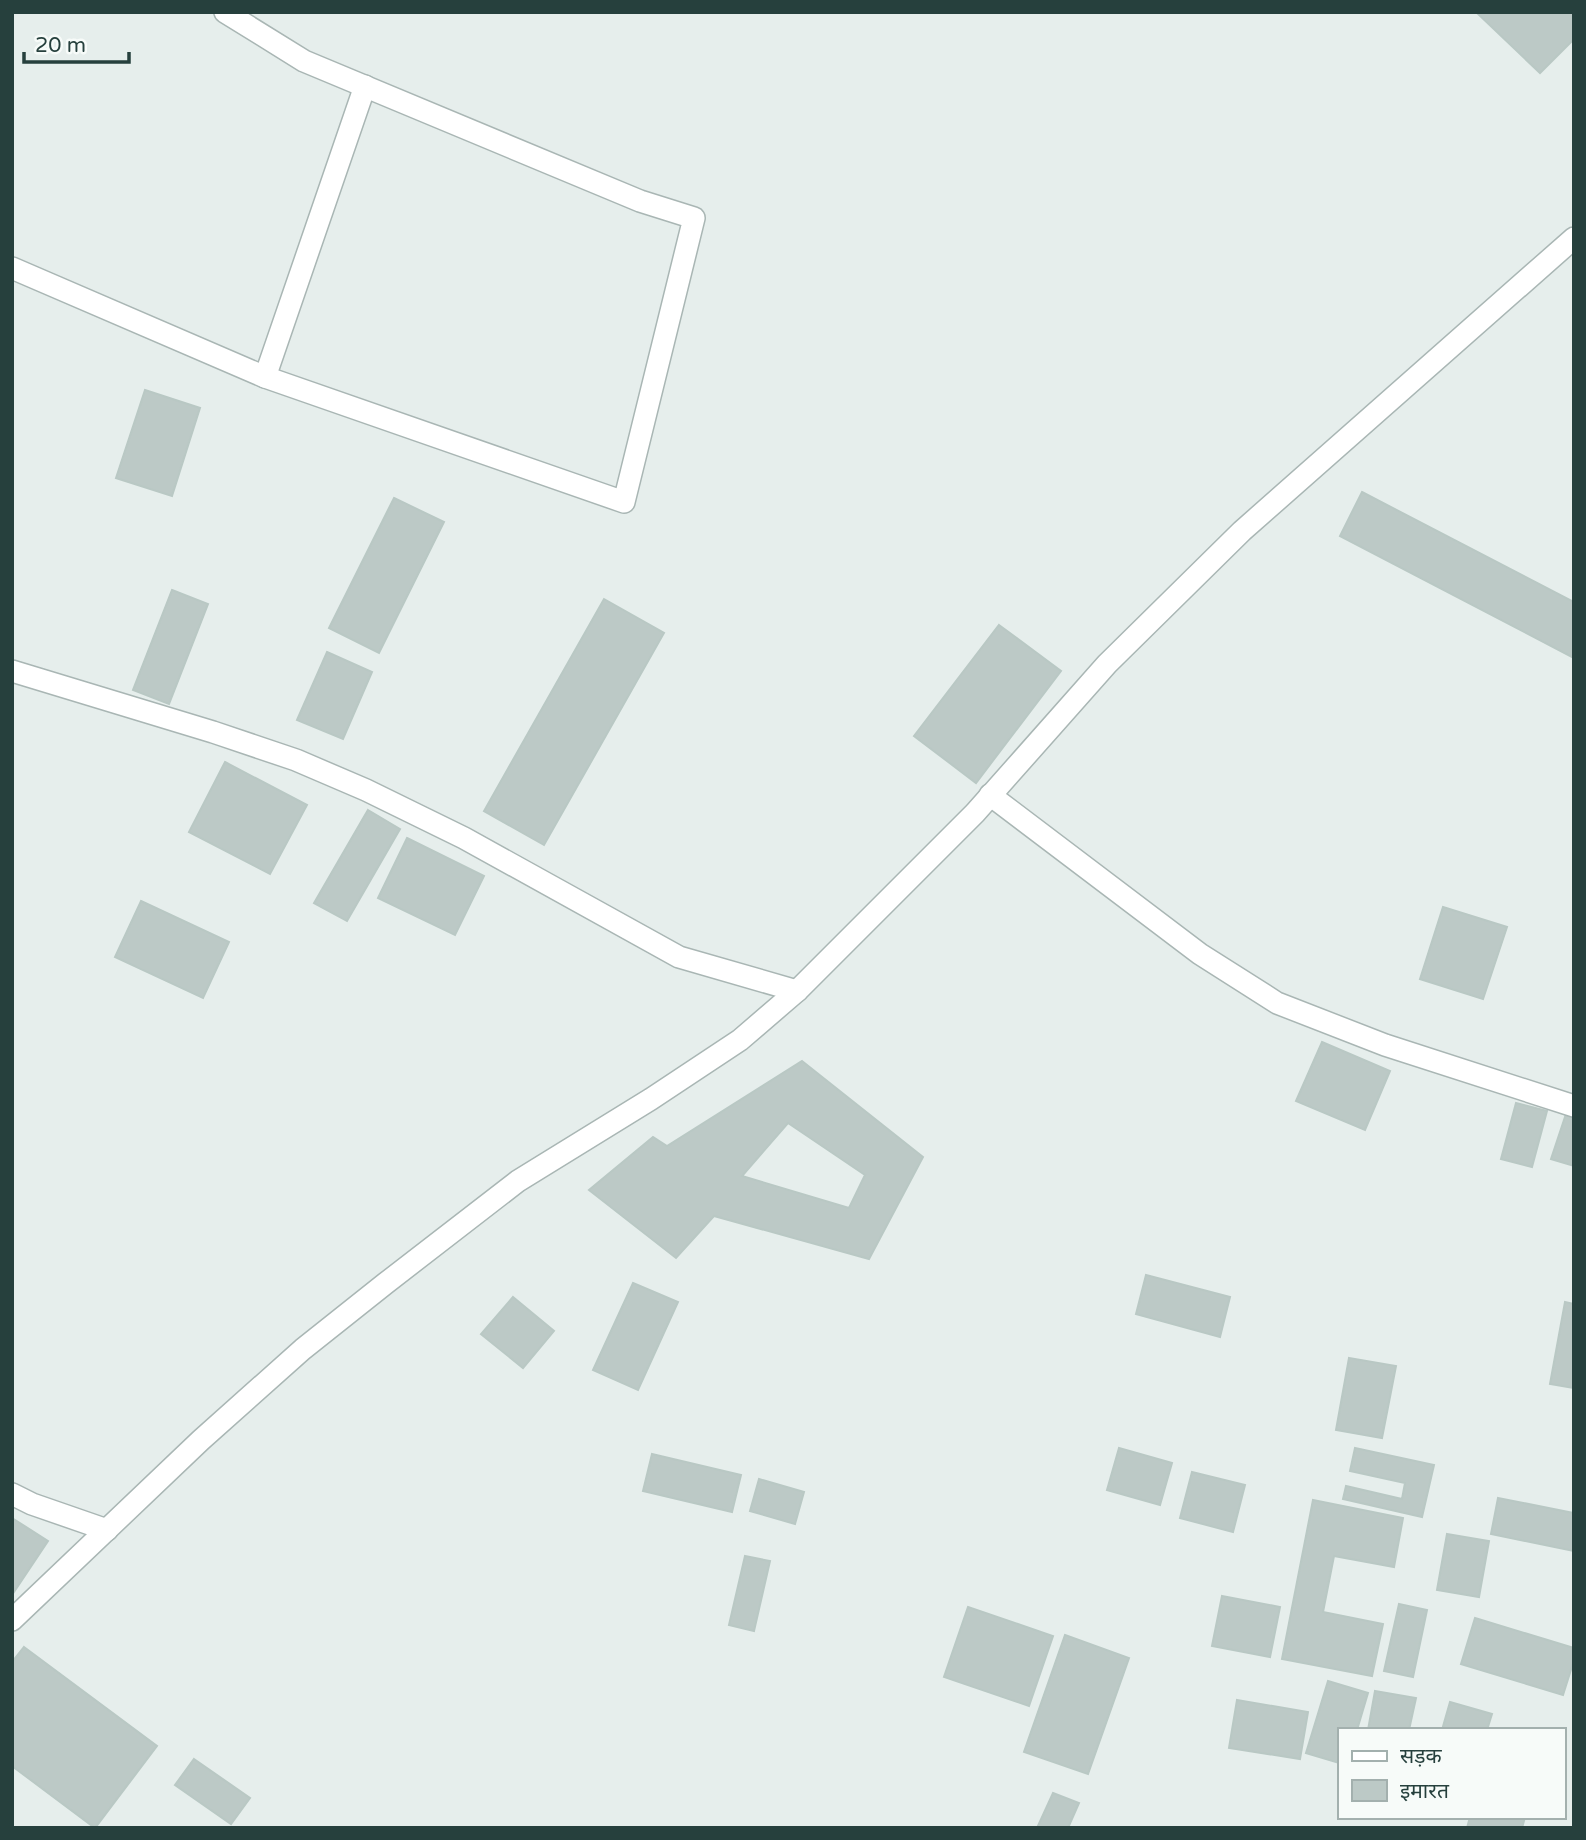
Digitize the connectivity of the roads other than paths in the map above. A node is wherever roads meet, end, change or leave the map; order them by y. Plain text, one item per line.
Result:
1 (225, 12) edge
2 (365, 86) junction
3 (1574, 238) edge
4 (12, 268) edge
5 (265, 377) junction
6 (12, 671) edge
7 (990, 796) junction
8 (797, 991) junction
9 (1574, 1106) edge
10 (12, 1494) edge
11 (107, 1530) junction
12 (12, 1620) edge

1 - 2 street
2 - 5 street
2 - 5 street
3 - 7 street
4 - 5 street
6 - 8 street
7 - 8 street
7 - 9 street
8 - 11 street
10 - 11 street
11 - 12 street

